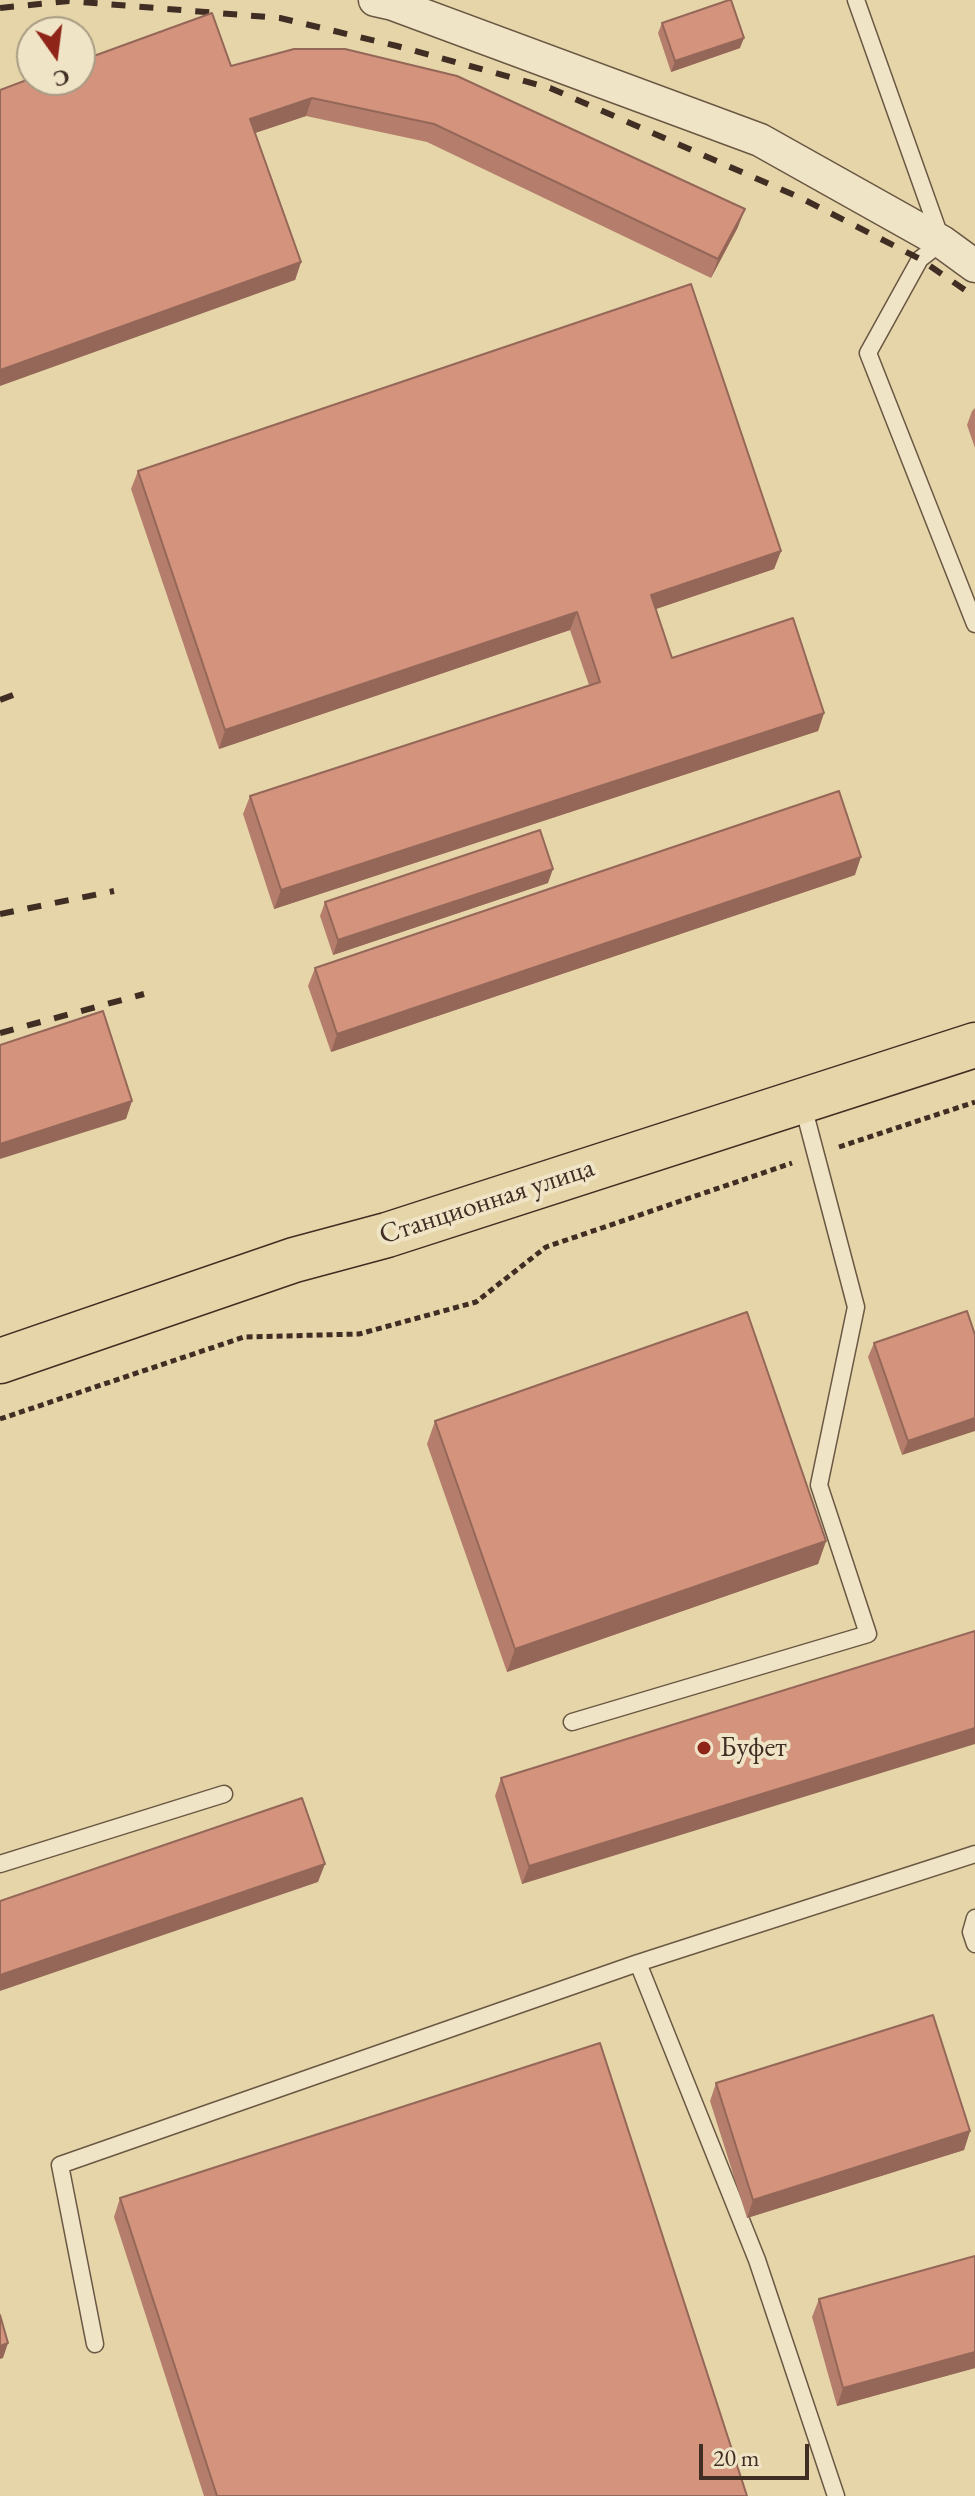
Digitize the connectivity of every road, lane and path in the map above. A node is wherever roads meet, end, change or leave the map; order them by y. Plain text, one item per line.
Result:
1 (375, 0) edge
2 (856, 0) edge
3 (942, 242) junction
4 (975, 266) edge
5 (975, 624) edge
6 (975, 1045) edge
7 (801, 1101) junction
8 (975, 1102) edge
9 (816, 1155) junction
10 (0, 1361) edge
11 (0, 1419) edge
12 (572, 1722) dead end
13 (224, 1794) dead end
14 (975, 1854) edge
15 (0, 1864) edge
16 (975, 1918) edge
17 (975, 1944) edge
18 (638, 1963) junction
19 (95, 2344) dead end
20 (836, 2496) edge

1 - 3 street
2 - 3 lane
3 - 4 street
3 - 5 lane
6 - 7 main road, Станционная улица
7 - 9 lane
7 - 10 main road, Станционная улица
8 - 9 path
9 - 11 path
9 - 12 lane
13 - 15 lane
14 - 18 lane
16 - 17 lane
18 - 19 lane
18 - 20 lane

